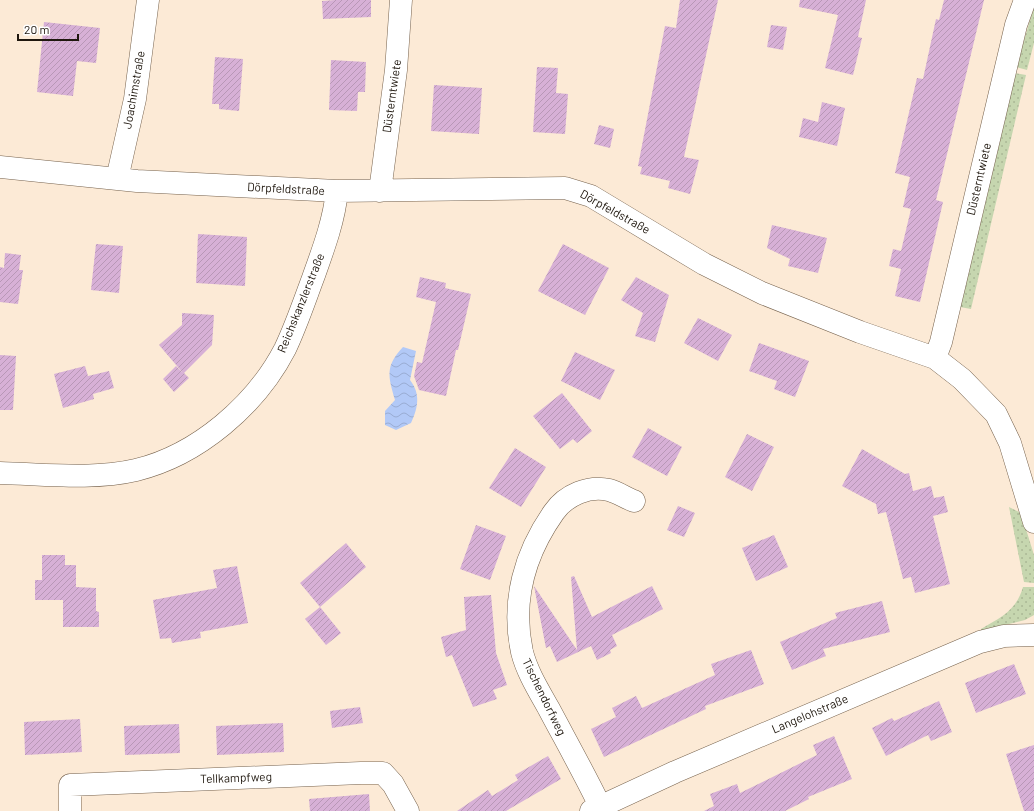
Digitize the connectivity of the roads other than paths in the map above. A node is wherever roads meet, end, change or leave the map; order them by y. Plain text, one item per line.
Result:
1 (148, 0) edge
2 (401, 0) edge
3 (1025, 0) edge
4 (0, 167) edge
5 (117, 179) junction
6 (337, 191) junction
7 (380, 191) junction
8 (935, 358) junction
9 (0, 473) edge
10 (634, 502) dead end
11 (1034, 522) edge
12 (1034, 636) edge
13 (595, 808) edge
14 (70, 811) edge
15 (408, 811) edge

1 - 5 street, Joachimstraße
2 - 7 street, Düsterntwiete
3 - 8 street, Düsterntwiete
4 - 5 street, Dörpfeldstraße
5 - 6 street, Dörpfeldstraße
6 - 7 street, Dörpfeldstraße
6 - 9 street, Reichskanzlerstraße
7 - 8 street, Dörpfeldstraße
8 - 11 street, Dörpfeldstraße
10 - 13 street, Tischendorfweg
12 - 13 street, Langelohstraße
14 - 15 street, Tellkampfweg

